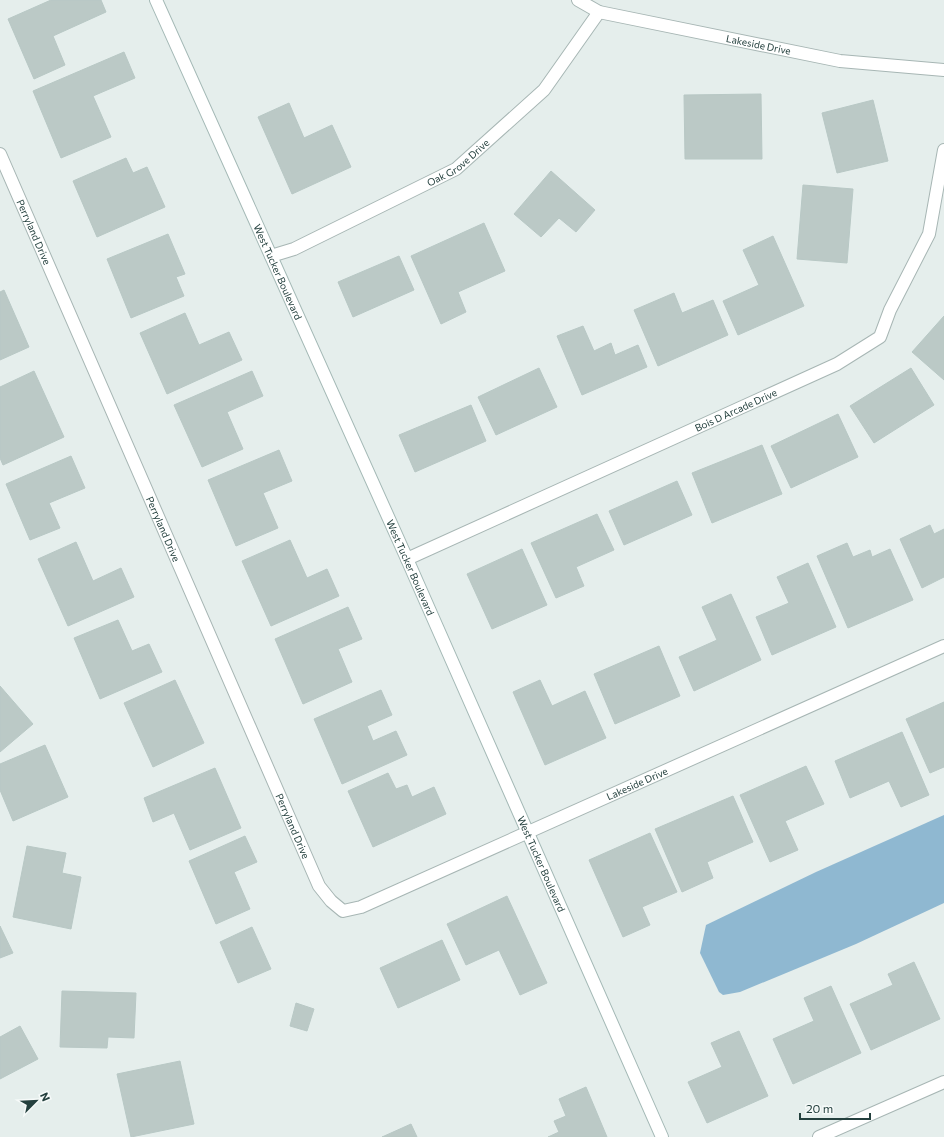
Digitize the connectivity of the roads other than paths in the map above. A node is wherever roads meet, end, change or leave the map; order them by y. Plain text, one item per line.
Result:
1 (156, 0) edge
2 (578, 0) edge
3 (599, 12) junction
4 (944, 70) edge
5 (944, 150) edge
6 (0, 154) edge
7 (271, 256) junction
8 (408, 559) junction
9 (944, 646) edge
10 (528, 833) junction
11 (331, 901) joint
12 (944, 1082) edge
13 (662, 1137) edge
14 (819, 1137) edge

1 - 7 street, West Tucker Boulevard
2 - 3 street, Lakeside Drive
3 - 4 street, Lakeside Drive
3 - 7 street, Oak Grove Drive
5 - 8 street, Bois D Arcade Drive
6 - 11 street, Perryland Drive
7 - 8 street, West Tucker Boulevard
8 - 10 street, West Tucker Boulevard
9 - 10 street, Lakeside Drive
10 - 11 street, Lakeside Drive
10 - 13 street, West Tucker Boulevard
12 - 14 street

